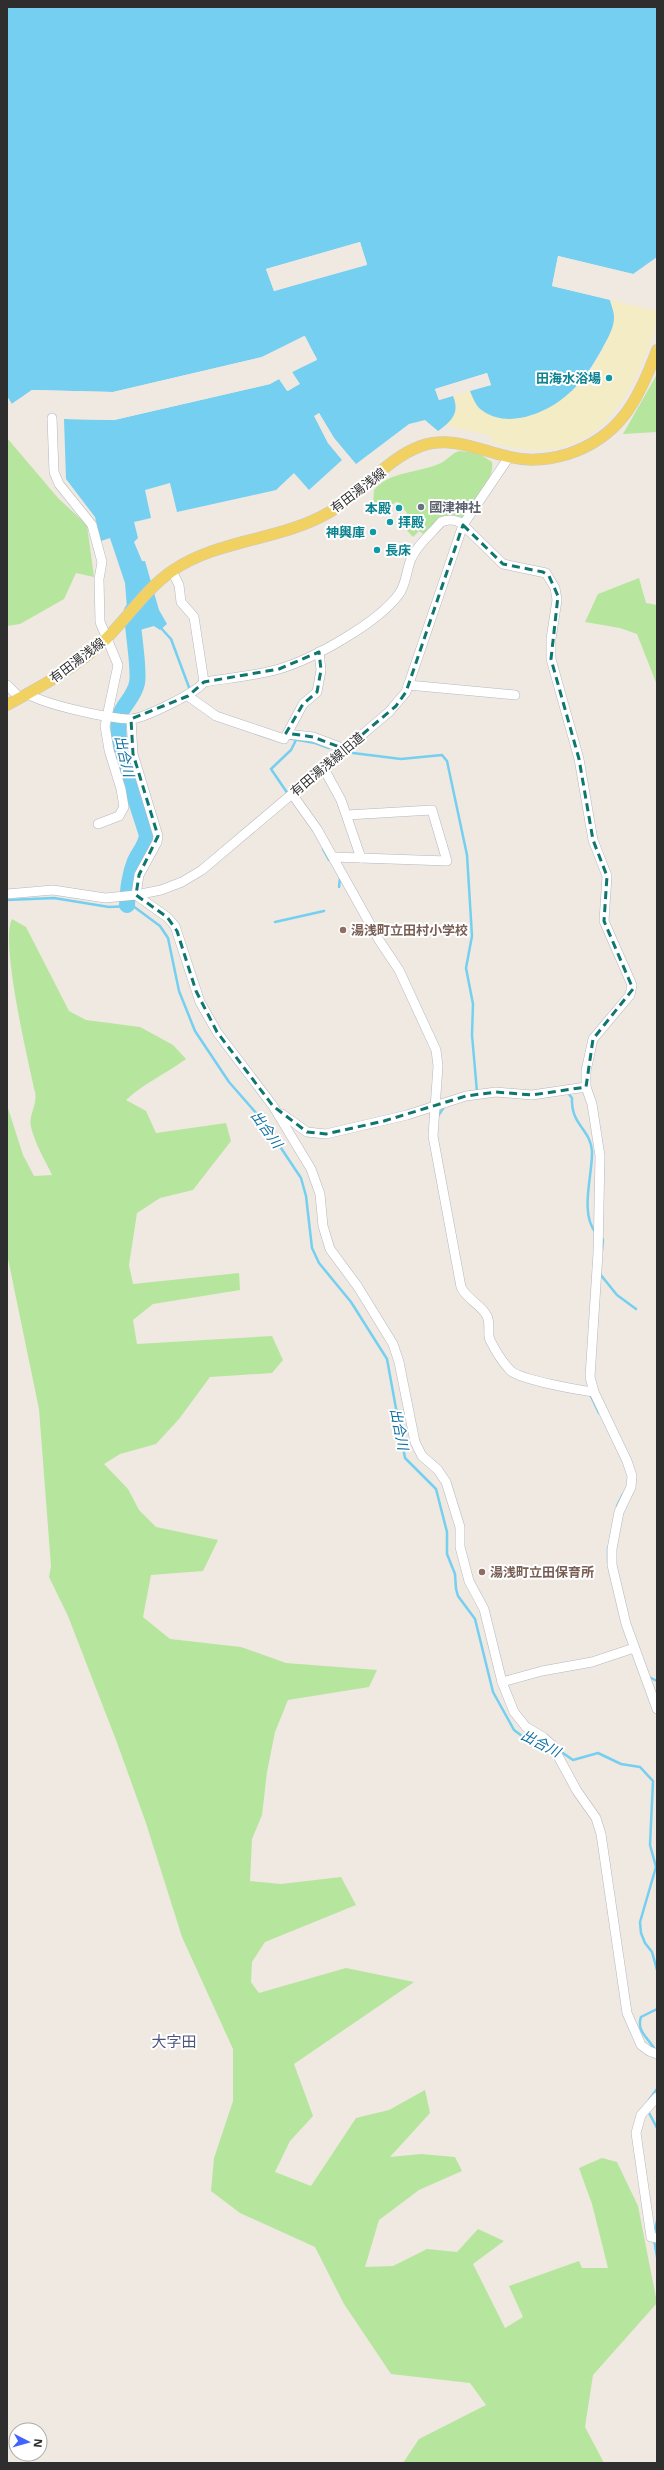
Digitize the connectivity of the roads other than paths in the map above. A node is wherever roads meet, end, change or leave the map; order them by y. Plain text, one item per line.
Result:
1 (657, 350) edge
2 (52, 418) dead end
3 (508, 457) junction
4 (463, 525) junction
5 (172, 571) junction
6 (107, 637) junction
7 (319, 652) junction
8 (204, 682) junction
9 (7, 685) edge
10 (408, 685) junction
11 (515, 695) dead end
12 (24, 696) junction
13 (188, 696) junction
14 (7, 705) edge
15 (107, 715) junction
16 (131, 719) junction
17 (287, 734) junction
18 (345, 749) junction
19 (323, 767) junction
20 (292, 794) junction
21 (347, 815) junction
22 (98, 824) dead end
23 (333, 857) junction
24 (361, 858) junction
25 (7, 894) edge
26 (136, 895) junction
27 (586, 1087) junction
28 (273, 1106) junction
29 (436, 1106) junction
30 (594, 1392) junction
31 (634, 1648) junction
32 (502, 1682) junction
33 (657, 1709) edge
34 (657, 2054) edge
35 (657, 2097) edge
36 (657, 2238) edge

1 - 3 main road, 有田湯浅線
2 - 6 street
3 - 4 street, 有田湯浅線旧道
3 - 5 main road, 有田湯浅線
4 - 7 street
4 - 10 street, 有田湯浅線旧道
4 - 27 street
5 - 6 main road, 有田湯浅線
5 - 8 street
6 - 12 main road, 有田湯浅線
6 - 15 street
7 - 8 street
7 - 17 street
8 - 13 street
9 - 12 street
10 - 11 street
10 - 18 street, 有田湯浅線旧道
12 - 14 main road, 有田湯浅線
12 - 15 street
13 - 16 street
13 - 17 street
15 - 16 street
15 - 22 street
16 - 26 street
17 - 18 street
18 - 19 street, 有田湯浅線旧道
19 - 20 street, 有田湯浅線旧道
19 - 21 street
20 - 23 street
20 - 26 street, 有田湯浅線旧道
21 - 24 street
21 - 24 street
23 - 24 street
23 - 29 street
25 - 26 street, 有田湯浅線旧道
26 - 28 street
27 - 29 street
27 - 30 street
28 - 29 street
28 - 32 street
29 - 30 street
30 - 31 street
31 - 32 street
31 - 33 street
32 - 34 street
35 - 36 street

